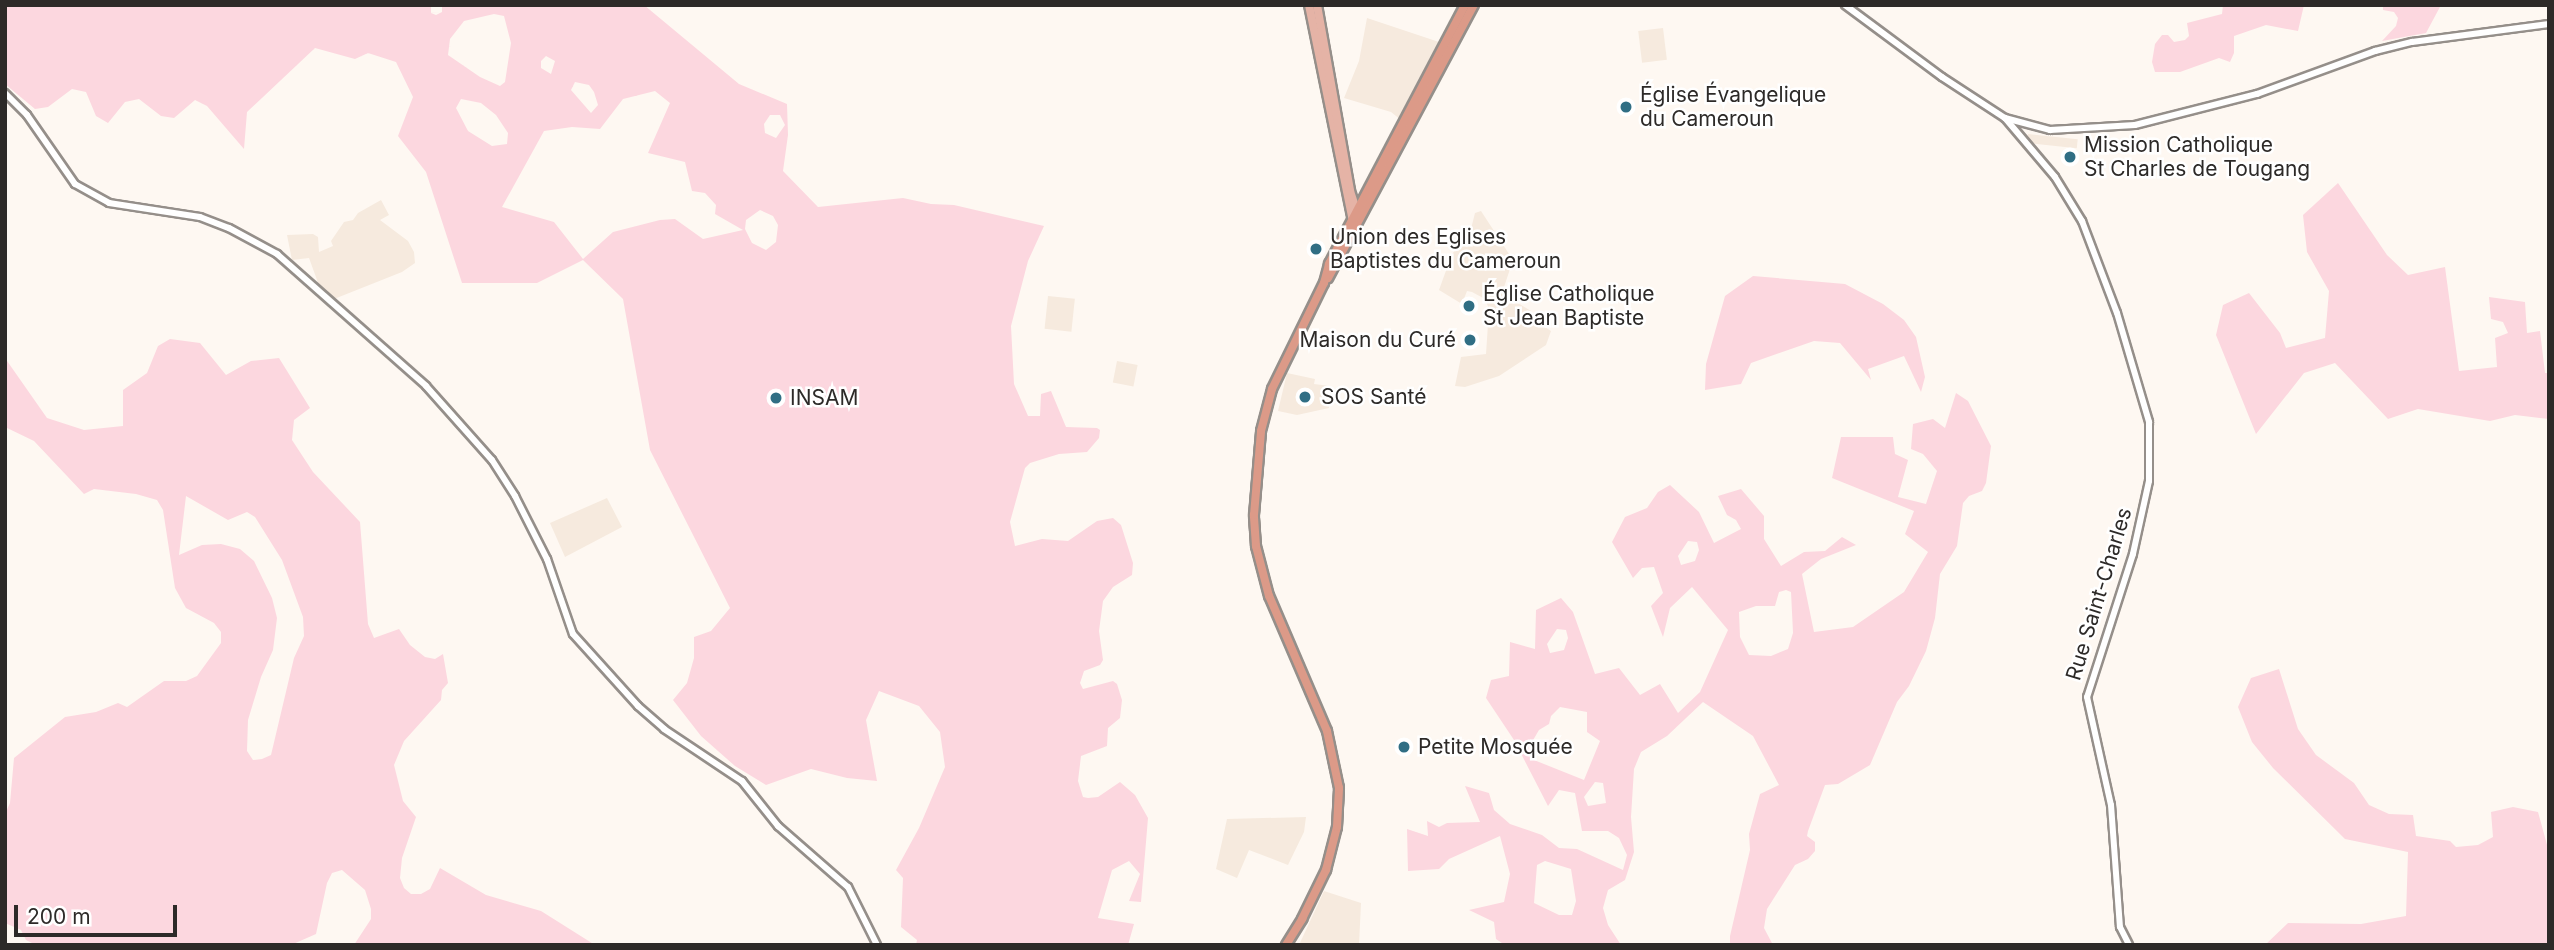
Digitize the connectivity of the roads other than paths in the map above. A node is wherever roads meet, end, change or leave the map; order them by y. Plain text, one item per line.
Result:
1 (1309, 5) edge
2 (1317, 5) edge
3 (1465, 5) edge
4 (1474, 5) edge
5 (1845, 5) edge
6 (2549, 24) edge
7 (1328, 90) junction
8 (5, 93) edge
9 (1416, 108) junction
10 (2005, 118) junction
11 (1356, 220) junction
12 (1324, 284) junction
13 (877, 945) edge
14 (1286, 945) edge
15 (2129, 945) edge

1 - 7 main road
2 - 7 main road
3 - 9 highway
4 - 9 highway
5 - 10 street
6 - 10 street
7 - 11 main road
8 - 13 street
9 - 11 highway
10 - 15 street, Rue Saint-Charles
11 - 12 highway
11 - 12 highway
12 - 14 highway

